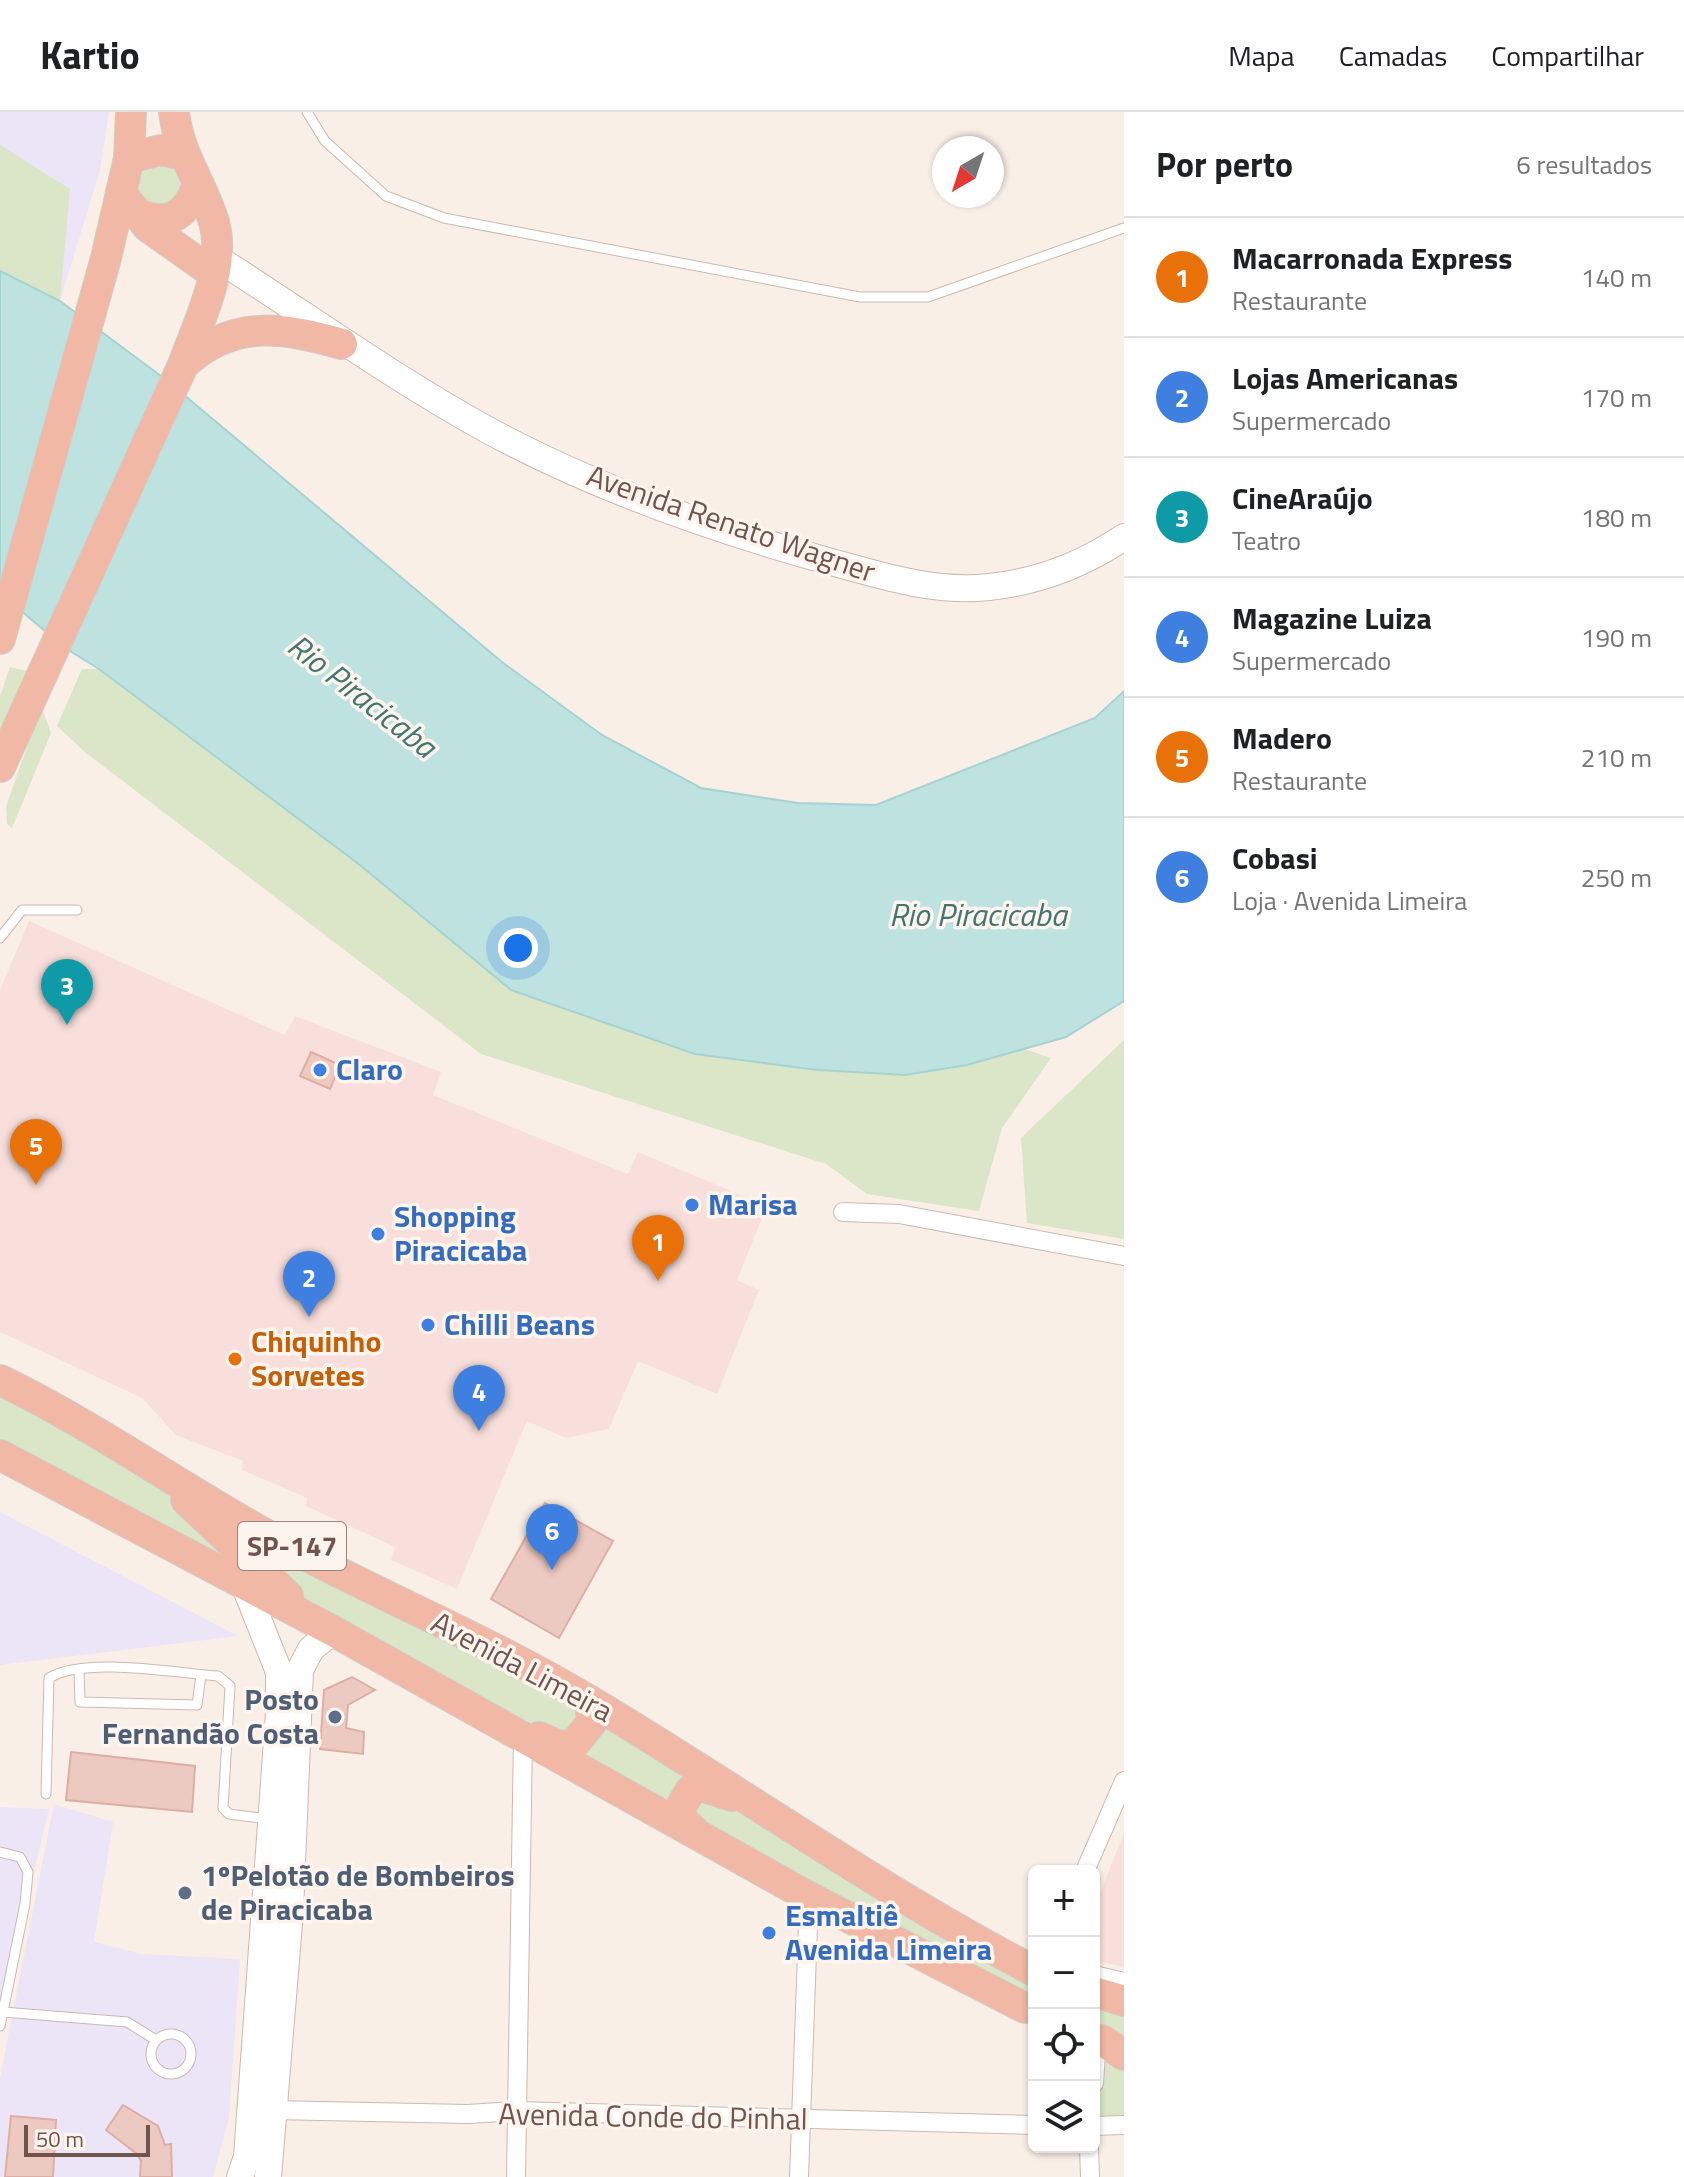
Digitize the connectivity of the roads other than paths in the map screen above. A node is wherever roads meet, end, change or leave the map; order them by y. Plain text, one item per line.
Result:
1 (131, 112) edge
2 (174, 112) edge
3 (307, 112) edge
4 (183, 155) junction
5 (129, 158) junction
6 (197, 186) junction
7 (128, 203) junction
8 (1124, 228) edge
9 (214, 265) junction
10 (350, 347) junction
11 (183, 365) junction
12 (1124, 537) edge
13 (0, 639) edge
14 (0, 767) edge
15 (77, 910) dead end
16 (0, 938) edge
17 (843, 1212) dead end
18 (1124, 1256) edge
19 (0, 1380) edge
20 (0, 1455) edge
21 (142, 1459) junction
22 (244, 1584) junction
23 (296, 1611) junction
24 (333, 1631) junction
25 (79, 1670) junction
26 (300, 1670) junction
27 (201, 1675) junction
28 (458, 1699) junction
29 (590, 1701) junction
30 (523, 1737) junction
31 (1124, 1781) edge
32 (46, 1794) dead end
33 (781, 1818) junction
34 (270, 1819) junction
35 (697, 1834) junction
36 (0, 1852) edge
37 (1088, 1865) edge
38 (809, 1897) junction
39 (263, 1910) junction
40 (290, 1912) junction
41 (972, 1939) junction
42 (1028, 1953) edge
43 (1028, 1968) edge
44 (1100, 1976) edge
45 (1124, 1982) edge
46 (1100, 1994) edge
47 (1124, 2001) edge
48 (1025, 2008) dead end
49 (3, 2012) junction
50 (0, 2026) edge
51 (156, 2040) junction
52 (1108, 2044) edge
53 (1095, 2081) edge
54 (272, 2110) junction
55 (516, 2111) junction
56 (799, 2121) junction
57 (1028, 2125) edge
58 (1124, 2125) edge
59 (1100, 2126) edge
60 (1089, 2153) edge
61 (240, 2177) edge
62 (268, 2177) edge
63 (516, 2177) edge
64 (799, 2177) edge
65 (1090, 2177) edge

1 - 5 highway
2 - 4 highway
3 - 8 lane
4 - 5 highway
4 - 6 highway
5 - 7 highway
6 - 7 highway
6 - 9 highway
7 - 9 highway
7 - 13 highway
9 - 10 main road, Avenida Renato Wagner
9 - 11 highway
10 - 11 highway
10 - 12 main road, Avenida Renato Wagner
11 - 14 highway
15 - 16 lane
17 - 18 street
19 - 21 highway, Avenida Limeira / SP-147
20 - 22 highway, Avenida Limeira / SP-147
21 - 23 highway
21 - 29 highway, Avenida Limeira / SP-147
22 - 23 highway, Avenida Limeira / SP-147
22 - 34 main road
23 - 24 highway, Avenida Limeira / SP-147
23 - 26 main road
24 - 26 main road
24 - 28 highway, Avenida Limeira / SP-147
25 - 27 lane
25 - 27 lane
25 - 32 lane
26 - 40 main road
27 - 34 lane
28 - 29 highway
28 - 30 highway, Avenida Limeira / SP-147
29 - 33 highway, Avenida Limeira / SP-147
30 - 35 highway, Avenida Limeira / SP-147
30 - 55 street
31 - 37 street
33 - 35 highway
33 - 41 highway, Avenida Limeira / SP-147
34 - 39 main road
35 - 38 highway, Avenida Limeira / SP-147
36 - 49 lane
38 - 48 highway, Avenida Limeira / SP-147
38 - 56 street
39 - 40 main road
39 - 61 main road
40 - 54 main road
41 - 42 street
41 - 43 highway, Avenida Limeira / SP-147
44 - 45 street
46 - 47 highway
49 - 50 lane
49 - 51 lane
51 - 51 lane
52 - 53 street
54 - 55 street, Avenida Conde do Pinhal
54 - 62 main road
55 - 56 street, Avenida Conde do Pinhal
55 - 63 street
56 - 57 street, Avenida Conde do Pinhal
56 - 64 street
58 - 59 street
60 - 65 street

